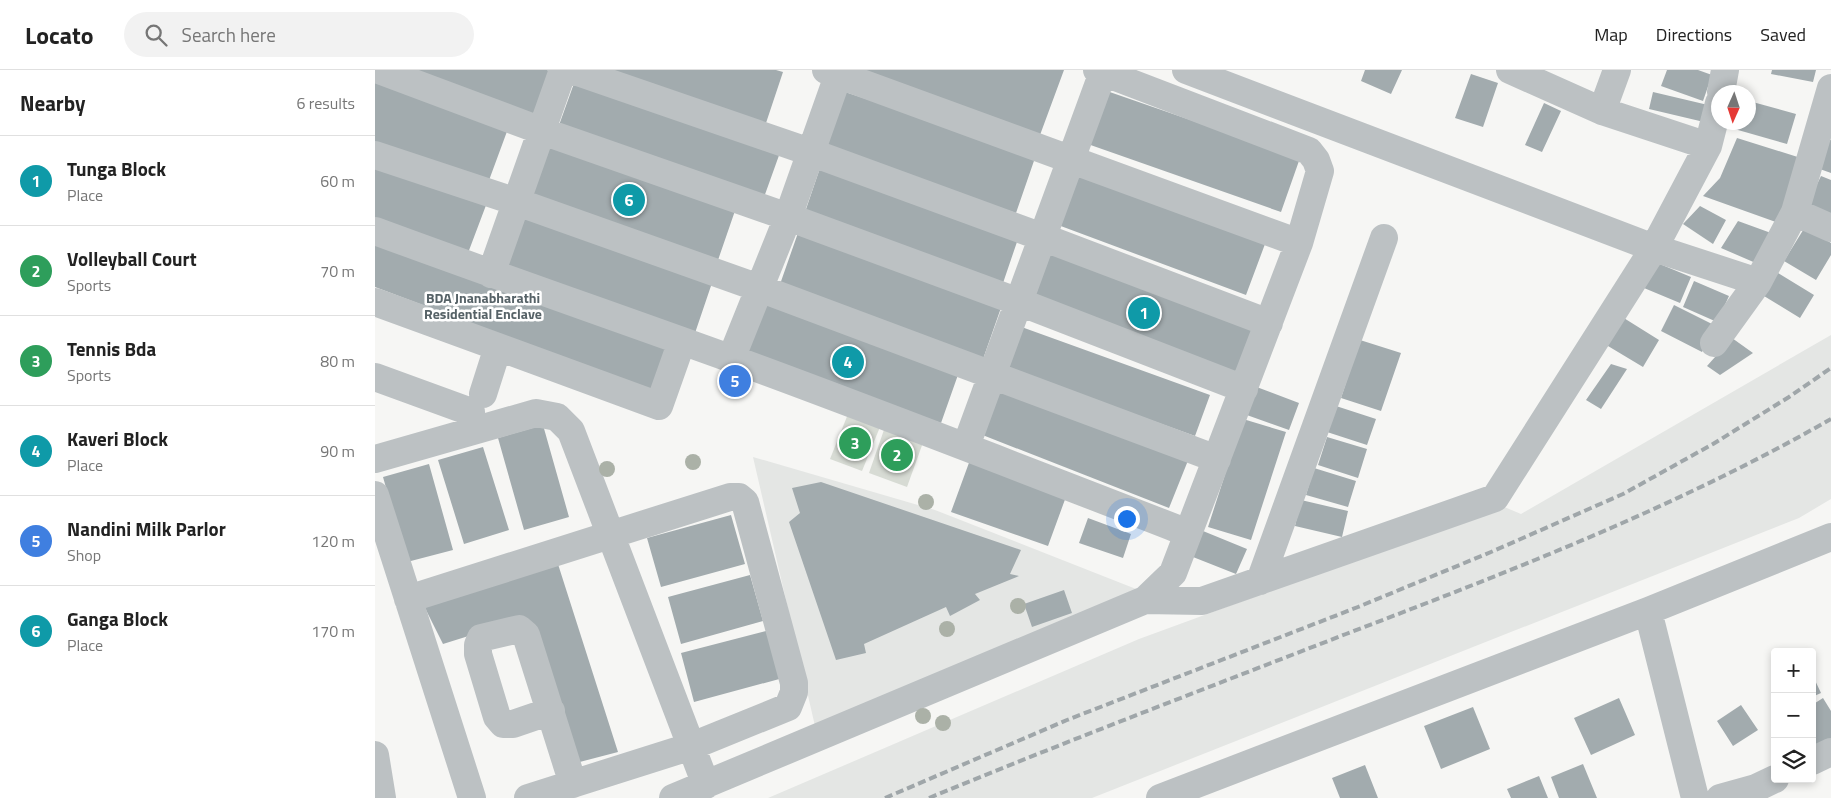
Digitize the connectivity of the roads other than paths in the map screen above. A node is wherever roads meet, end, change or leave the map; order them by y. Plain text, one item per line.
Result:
1 (379, 70) edge
2 (563, 70) edge
3 (572, 70) edge
4 (1186, 70) edge
5 (1511, 70) edge
6 (1617, 70) edge
7 (1725, 70) edge
8 (1100, 71) edge
9 (834, 72) edge
10 (1722, 85) edge
11 (1831, 88) edge
12 (1602, 111) junction
13 (1712, 130) edge
14 (542, 131) junction
15 (1708, 146) junction
16 (811, 152) junction
17 (375, 155) edge
18 (1069, 160) junction
19 (517, 202) junction
20 (1795, 212) junction
21 (787, 217) junction
22 (1831, 228) edge
23 (375, 231) edge
24 (1042, 237) junction
25 (1384, 238) dead end
26 (1299, 243) junction
27 (1654, 248) junction
28 (491, 274) junction
29 (1759, 282) junction
30 (759, 288) junction
31 (375, 302) edge
32 (1019, 302) junction
33 (1269, 323) junction
34 (682, 341) junction
35 (1714, 344) dead end
36 (498, 347) junction
37 (731, 359) junction
38 (375, 376) edge
39 (992, 376) junction
40 (1244, 389) junction
41 (966, 446) junction
42 (375, 459) edge
43 (1217, 459) junction
44 (375, 495) edge
45 (1188, 533) junction
46 (611, 535) junction
47 (1831, 537) edge
48 (1260, 581) junction
49 (408, 599) junction
50 (1145, 600) junction
51 (1648, 611) junction
52 (551, 711) dead end
53 (692, 746) junction
54 (1831, 752) edge
55 (375, 755) edge
56 (1816, 759) edge
57 (573, 784) junction
58 (1766, 784) edge
59 (706, 785) junction
60 (383, 798) edge
61 (472, 798) edge
62 (528, 798) edge
63 (673, 798) edge
64 (1160, 798) edge
65 (1695, 798) edge
66 (1720, 798) edge
67 (1783, 798) edge

1 - 14 street
2 - 14 street
3 - 16 street
4 - 27 street
5 - 12 street
6 - 12 street
7 - 10 street
8 - 18 street
8 - 26 street
9 - 16 street
9 - 18 street
11 - 20 street
12 - 15 street
13 - 15 street
14 - 19 street
14 - 21 street
15 - 27 street
16 - 21 street
16 - 24 street
17 - 19 street
18 - 24 street
18 - 26 street
19 - 28 street
19 - 30 street
20 - 22 street
20 - 29 street
21 - 30 street
21 - 32 street
23 - 28 street
24 - 32 street
24 - 33 street
25 - 48 street
26 - 33 street
27 - 29 street
27 - 48 street
28 - 34 street
29 - 35 street
30 - 37 street
30 - 39 street
31 - 36 street
32 - 39 street
32 - 40 street
33 - 40 street
34 - 36 street
34 - 37 street
36 - 38 street
37 - 41 street
39 - 41 street
39 - 43 street
40 - 43 street
41 - 45 street
42 - 46 street
43 - 45 street
44 - 49 street
45 - 50 street
46 - 49 street
46 - 53 street
46 - 53 street
47 - 51 street
48 - 50 street
49 - 61 street
50 - 59 street
51 - 64 street
51 - 65 street
52 - 57 street
53 - 57 street
53 - 59 street
54 - 56 street
55 - 60 street
57 - 62 street
58 - 66 street
58 - 67 street
59 - 63 street

